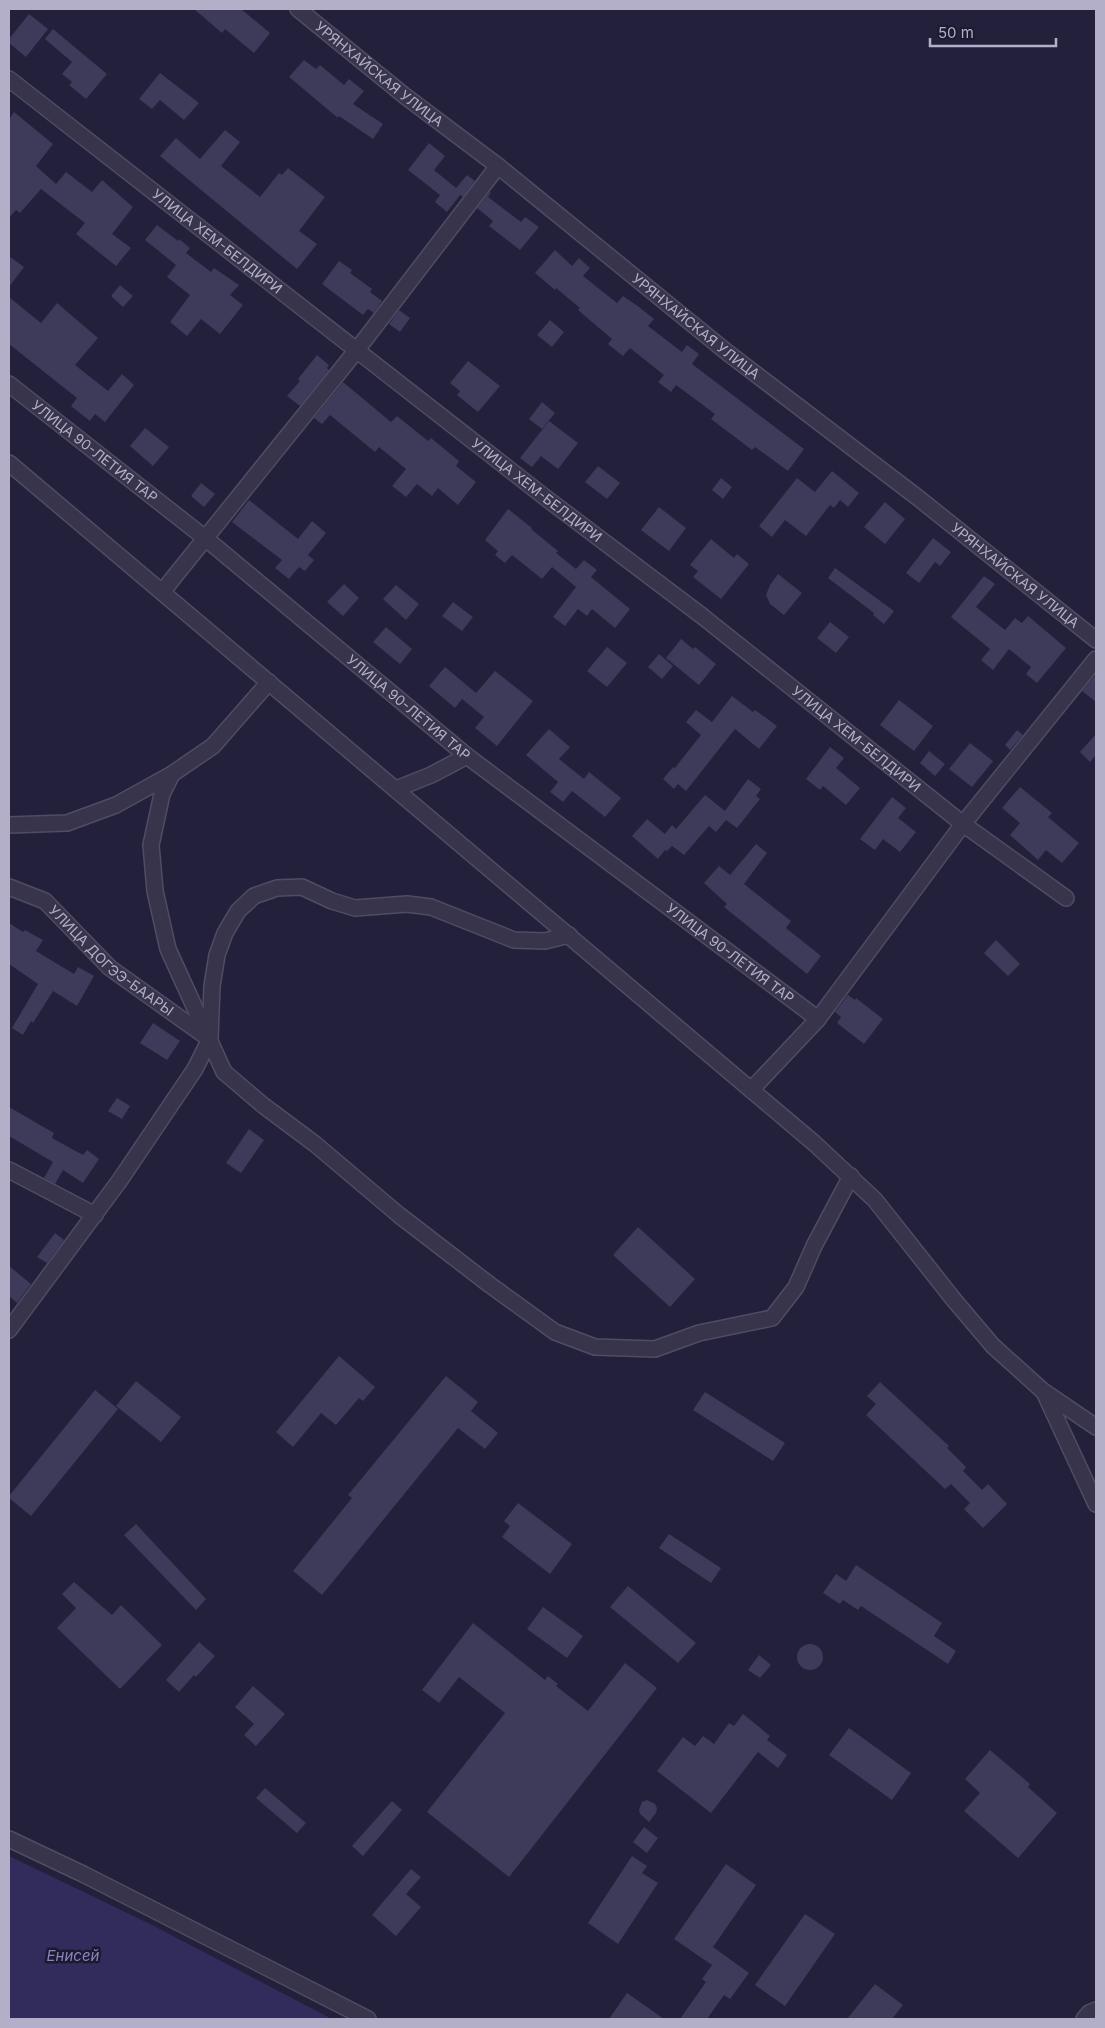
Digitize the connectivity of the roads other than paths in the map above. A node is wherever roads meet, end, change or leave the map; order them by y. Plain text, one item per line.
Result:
1 (298, 9) edge
2 (9, 80) edge
3 (498, 166) junction
4 (356, 351) junction
5 (9, 384) edge
6 (9, 463) edge
7 (205, 538) junction
8 (162, 592) junction
9 (1096, 640) edge
10 (1096, 658) edge
11 (270, 682) junction
12 (467, 756) junction
13 (172, 774) junction
14 (396, 789) junction
15 (963, 824) junction
16 (9, 825) edge
17 (9, 887) edge
18 (1066, 898) dead end
19 (569, 935) junction
20 (818, 1019) junction
21 (210, 1039) junction
22 (752, 1090) junction
23 (9, 1170) edge
24 (851, 1176) junction
25 (95, 1215) junction
26 (9, 1330) edge
27 (1043, 1391) junction
28 (1096, 1427) edge
29 (1096, 1504) edge
30 (9, 1839) edge
31 (368, 2019) edge

1 - 3 street, УРЯНХАЙСКАЯ УЛИЦА
2 - 4 street, УЛИЦА ХЕМ-БЕЛДИРИ
3 - 4 street
3 - 9 street, УРЯНХАЙСКАЯ УЛИЦА
4 - 7 street
4 - 15 street, УЛИЦА ХЕМ-БЕЛДИРИ
5 - 7 street, УЛИЦА 90-ЛЕТИЯ ТАР
6 - 8 street
7 - 8 street
7 - 12 street, УЛИЦА 90-ЛЕТИЯ ТАР
8 - 11 street
10 - 15 street
11 - 13 street
11 - 14 street
12 - 14 street
12 - 20 street, УЛИЦА 90-ЛЕТИЯ ТАР
13 - 16 street
13 - 21 street
14 - 19 street
15 - 18 street, УЛИЦА ХЕМ-БЕЛДИРИ
15 - 20 street
17 - 21 street, УЛИЦА ДОГЭЭ-БААРЫ
19 - 21 street
19 - 22 street
20 - 22 street
21 - 24 street
21 - 25 street
22 - 24 street
23 - 25 street
24 - 27 street
25 - 26 street
27 - 28 street
27 - 29 street
30 - 31 street

